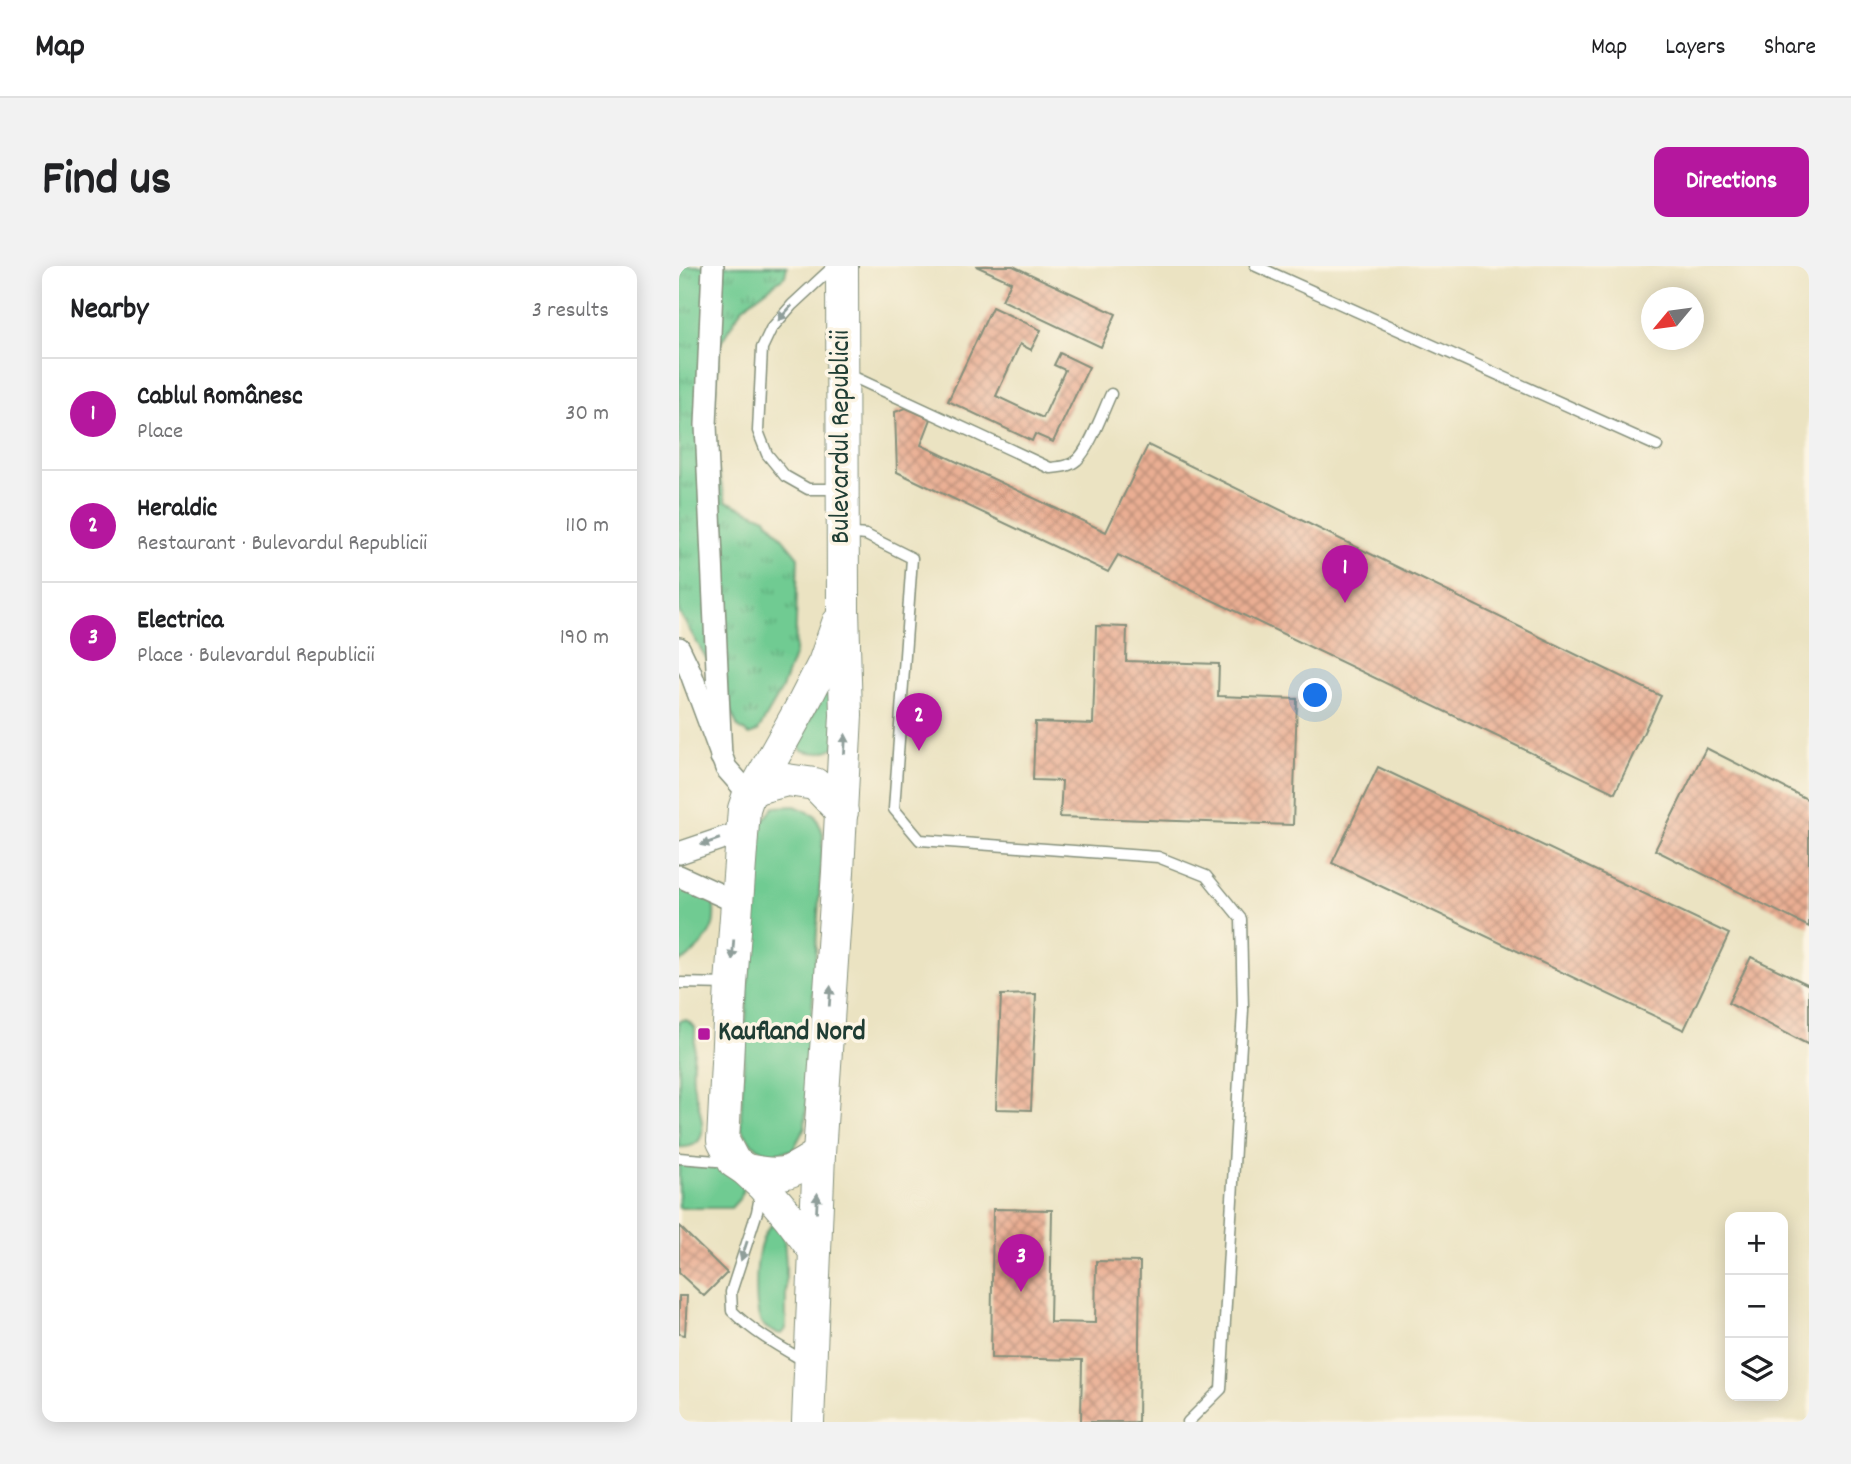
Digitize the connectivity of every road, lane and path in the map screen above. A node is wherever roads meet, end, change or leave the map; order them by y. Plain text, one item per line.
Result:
1 (713, 266) edge
2 (834, 266) edge
3 (842, 266) edge
4 (1256, 266) edge
5 (843, 372) junction
6 (1111, 394) dead end
7 (1657, 446) dead end
8 (843, 489) junction
9 (843, 533) junction
10 (843, 609) junction
11 (679, 648) edge
12 (721, 757) junction
13 (752, 791) junction
14 (842, 812) junction
15 (741, 832) junction
16 (679, 853) edge
17 (679, 876) edge
18 (736, 902) junction
19 (679, 983) edge
20 (731, 984) junction
21 (819, 1154) junction
22 (679, 1158) edge
23 (747, 1172) junction
24 (815, 1251) junction
25 (811, 1365) junction
26 (808, 1422) edge
27 (1188, 1422) edge

1 - 12 street
2 -> 8 lane
3 - 5 main road, Bulevardul Republicii
4 - 7 lane
5 - 6 lane
5 - 8 main road, Bulevardul Republicii
8 - 9 main road, Bulevardul Republicii
9 - 10 main road, Bulevardul Republicii
9 - 27 lane
10 - 13 main road, Bulevardul Republicii
14 -> 10 main road, Bulevardul Republicii
11 - 12 street
12 - 13 street
13 - 14 main road
13 - 15 main road, Bulevardul Republicii
21 -> 14 main road, Bulevardul Republicii
15 -> 16 street
15 - 18 main road, Bulevardul Republicii
17 - 18 street
18 -> 20 main road, Bulevardul Republicii
19 - 20 lane
20 - 23 main road, Bulevardul Republicii
21 - 23 main road
24 -> 21 main road, Bulevardul Republicii
22 - 23 lane
23 - 24 main road, Bulevardul Republicii
23 -> 25 lane
24 - 25 main road, Bulevardul Republicii
25 - 26 main road, Bulevardul Republicii

